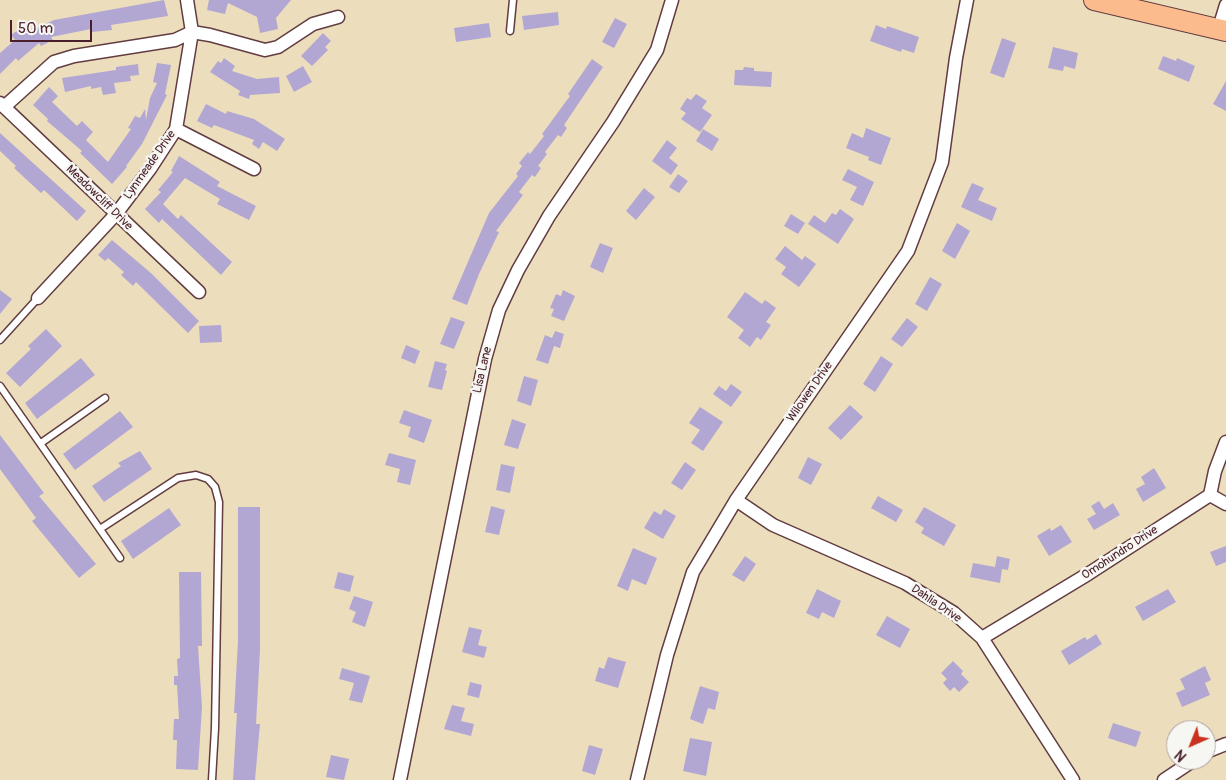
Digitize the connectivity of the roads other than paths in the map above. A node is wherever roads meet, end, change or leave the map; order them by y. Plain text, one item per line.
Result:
1 (187, 0) edge
2 (513, 0) edge
3 (672, 0) edge
4 (967, 0) edge
5 (1094, 0) edge
6 (1226, 5) edge
7 (338, 17) dead end
8 (1222, 29) edge
9 (510, 31) dead end
10 (192, 32) junction
11 (2, 105) edge
12 (176, 129) junction
13 (254, 169) dead end
14 (116, 214) junction
15 (199, 292) dead end
16 (38, 298) joint
17 (0, 340) edge
18 (0, 386) edge
19 (105, 398) dead end
20 (1226, 442) edge
21 (41, 444) junction
22 (1210, 495) junction
23 (736, 500) junction
24 (1226, 504) edge
25 (100, 529) junction
26 (120, 558) dead end
27 (982, 638) junction
28 (1179, 770) edge
29 (212, 780) edge
30 (400, 780) edge
31 (637, 780) edge
32 (1073, 780) edge
33 (1164, 780) edge

1 - 10 street, Lynmeade Drive
2 - 9 lane
3 - 30 street, Lisa Lane
4 - 23 street, Wilowen Drive
5 - 8 main road
6 - 8 street
7 - 10 street
10 - 11 street
10 - 12 street, Lynmeade Drive
11 - 14 street, Meadowcliff Drive
12 - 13 street
12 - 14 street, Lynmeade Drive
14 - 15 street, Meadowcliff Drive
14 - 16 street, Lynmeade Drive
16 - 17 lane
18 - 21 lane
19 - 21 lane
20 - 22 street
21 - 25 lane
22 - 24 street
22 - 27 street, Omohundro Drive
23 - 27 street, Dahlia Drive
23 - 31 street, Wilowen Drive
25 - 26 lane
25 - 29 lane
27 - 32 street, Dahlia Drive
28 - 33 street

